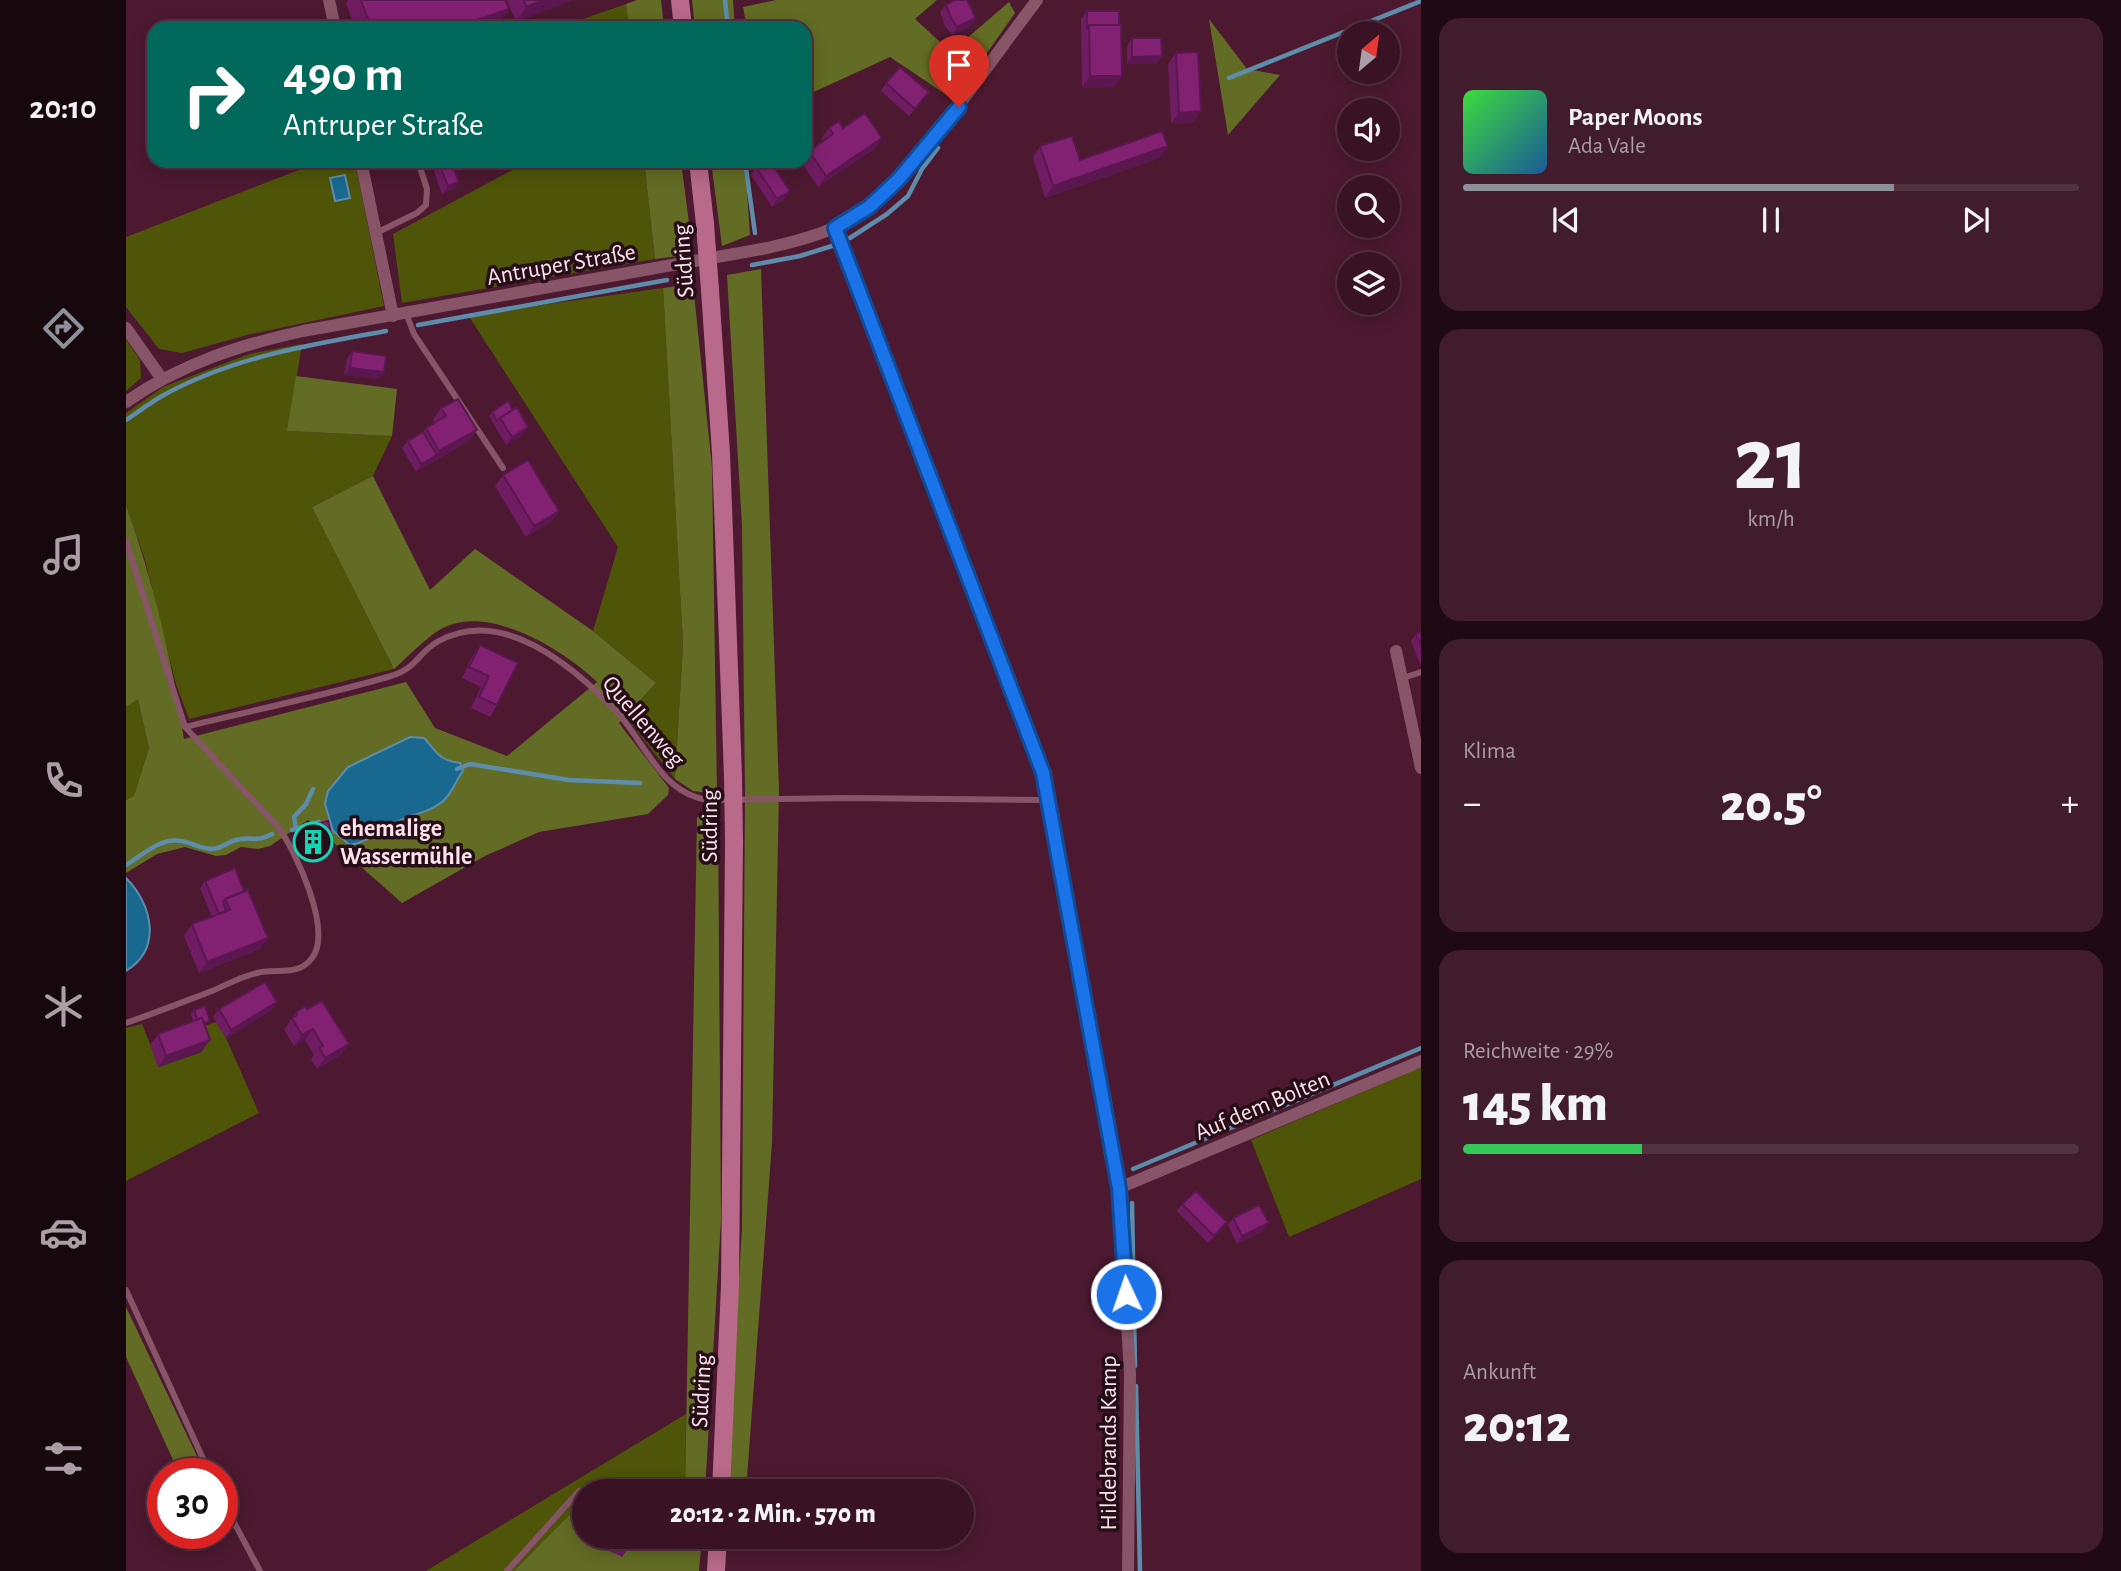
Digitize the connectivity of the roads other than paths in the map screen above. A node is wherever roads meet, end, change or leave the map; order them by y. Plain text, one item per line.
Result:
1 (329, 0) edge
2 (680, 0) edge
3 (1037, 0) edge
4 (334, 21) edge
5 (682, 21) edge
6 (362, 168) edge
7 (420, 168) edge
8 (699, 168) edge
9 (835, 228) junction
10 (376, 233) junction
11 (399, 314) junction
12 (126, 328) edge
13 (162, 379) junction
14 (126, 402) edge
15 (503, 468) dead end
16 (126, 541) edge
17 (1396, 652) dead end
18 (1421, 672) edge
19 (1402, 678) junction
20 (185, 727) junction
21 (1421, 768) edge
22 (1048, 800) junction
23 (126, 1023) edge
24 (1421, 1060) edge
25 (1119, 1188) junction
26 (126, 1290) edge
27 (202, 1458) edge
28 (722, 1479) edge
29 (572, 1499) edge
30 (238, 1530) edge
31 (717, 1549) edge
32 (260, 1571) edge
33 (507, 1571) edge
34 (716, 1571) edge
35 (1128, 1571) edge

1 - 4 street
2 - 5 main road
3 - 9 street, Antruper Straße
6 - 10 street
7 - 10 lane
8 - 28 main road, Südring, bridge
9 - 11 street, Antruper Straße
9 - 22 street, Hildebrands Kamp
10 - 11 street
11 - 13 street, Antruper Straße
11 - 15 lane
12 - 13 street
13 - 14 street, Antruper Straße
16 - 20 lane
17 - 19 street
18 - 19 lane
19 - 21 street
20 - 22 lane, Quellenweg
20 - 23 lane
22 - 25 street, Hildebrands Kamp
24 - 25 street, Auf dem Bolten
25 - 35 street, Hildebrands Kamp
26 - 27 lane
29 - 33 lane
30 - 32 lane
31 - 34 main road

